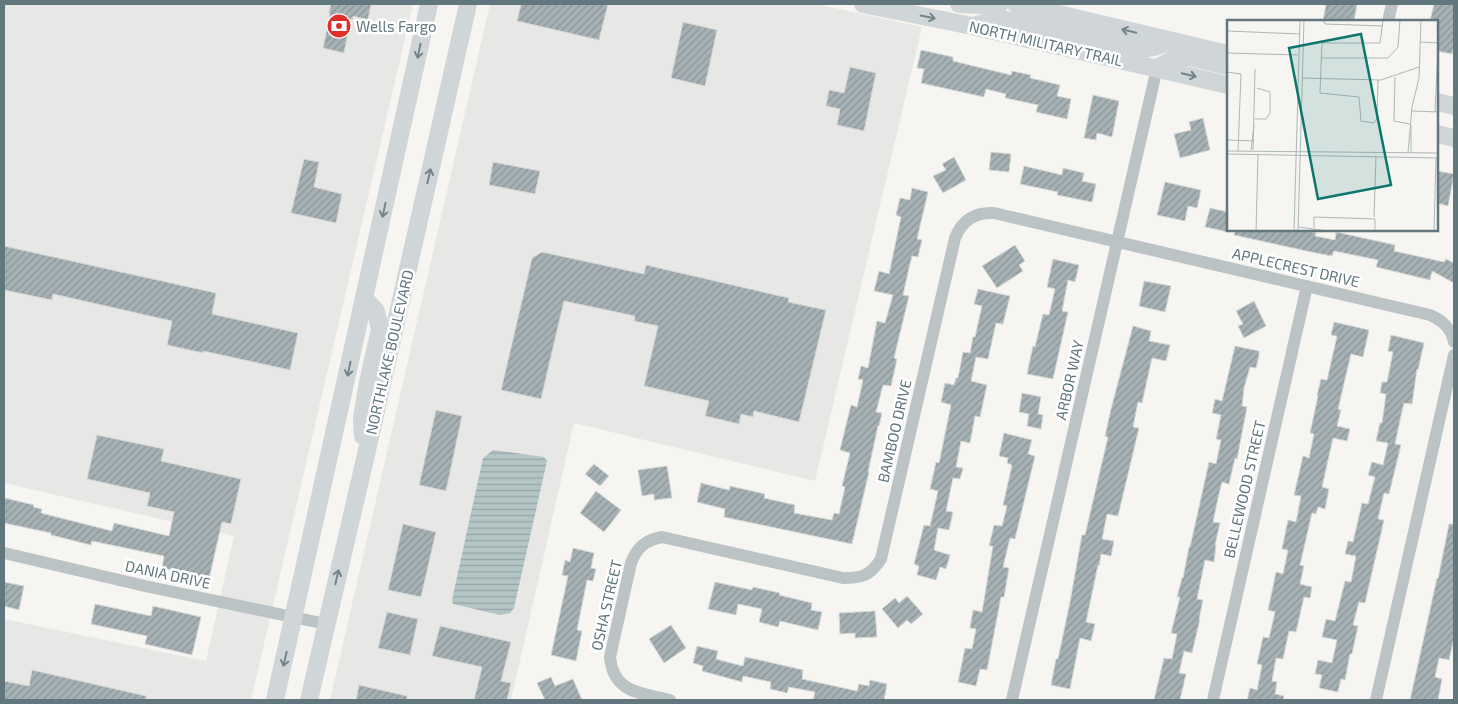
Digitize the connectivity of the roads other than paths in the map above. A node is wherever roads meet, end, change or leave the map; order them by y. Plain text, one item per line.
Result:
1 (430, 4) edge
2 (468, 4) edge
3 (863, 4) edge
4 (959, 4) edge
5 (1000, 4) edge
6 (1016, 4) edge
7 (1392, 4) edge
8 (1388, 20) edge
9 (972, 26) junction
10 (1173, 41) junction
11 (1227, 54) edge
12 (1227, 66) edge
13 (1157, 68) junction
14 (1227, 84) edge
15 (1438, 102) edge
16 (1454, 106) edge
17 (1438, 134) edge
18 (1454, 138) edge
19 (1117, 241) junction
20 (1307, 286) junction
21 (364, 298) junction
22 (1454, 342) edge
23 (1454, 355) edge
24 (365, 459) junction
25 (643, 543) joint
26 (4, 553) edge
27 (294, 617) junction
28 (326, 624) junction
29 (275, 700) edge
30 (309, 700) edge
31 (670, 700) edge
32 (1012, 700) edge
33 (1213, 700) edge
34 (1376, 700) edge

1 -> 21 main road
24 -> 2 main road, NORTHLAKE BOULEVARD
3 -> 9 main road, NORTH MILITARY TRAIL
4 - 5 main road
10 -> 6 main road, NORTH MILITARY TRAIL
7 - 8 street
9 - 10 main road
9 - 13 main road, NORTH MILITARY TRAIL
10 - 11 main road, NORTH MILITARY TRAIL
12 - 13 main road
13 -> 14 main road, NORTH MILITARY TRAIL
13 - 19 street, ARBOR WAY
15 - 16 main road
17 - 18 main road
19 - 20 street, APPLECREST DRIVE
19 - 25 street, BAMBOO DRIVE
19 - 32 street, ARBOR WAY
20 - 22 street, APPLECREST DRIVE
20 - 33 street, BELLEWOOD STREET
21 - 24 main road
21 -> 27 main road
23 - 34 street
28 -> 24 main road, NORTHLAKE BOULEVARD
25 - 31 street, OSHA STREET
26 - 27 street, DANIA DRIVE
27 - 28 street, DANIA DRIVE
27 -> 29 main road
28 - 30 main road, NORTHLAKE BOULEVARD

